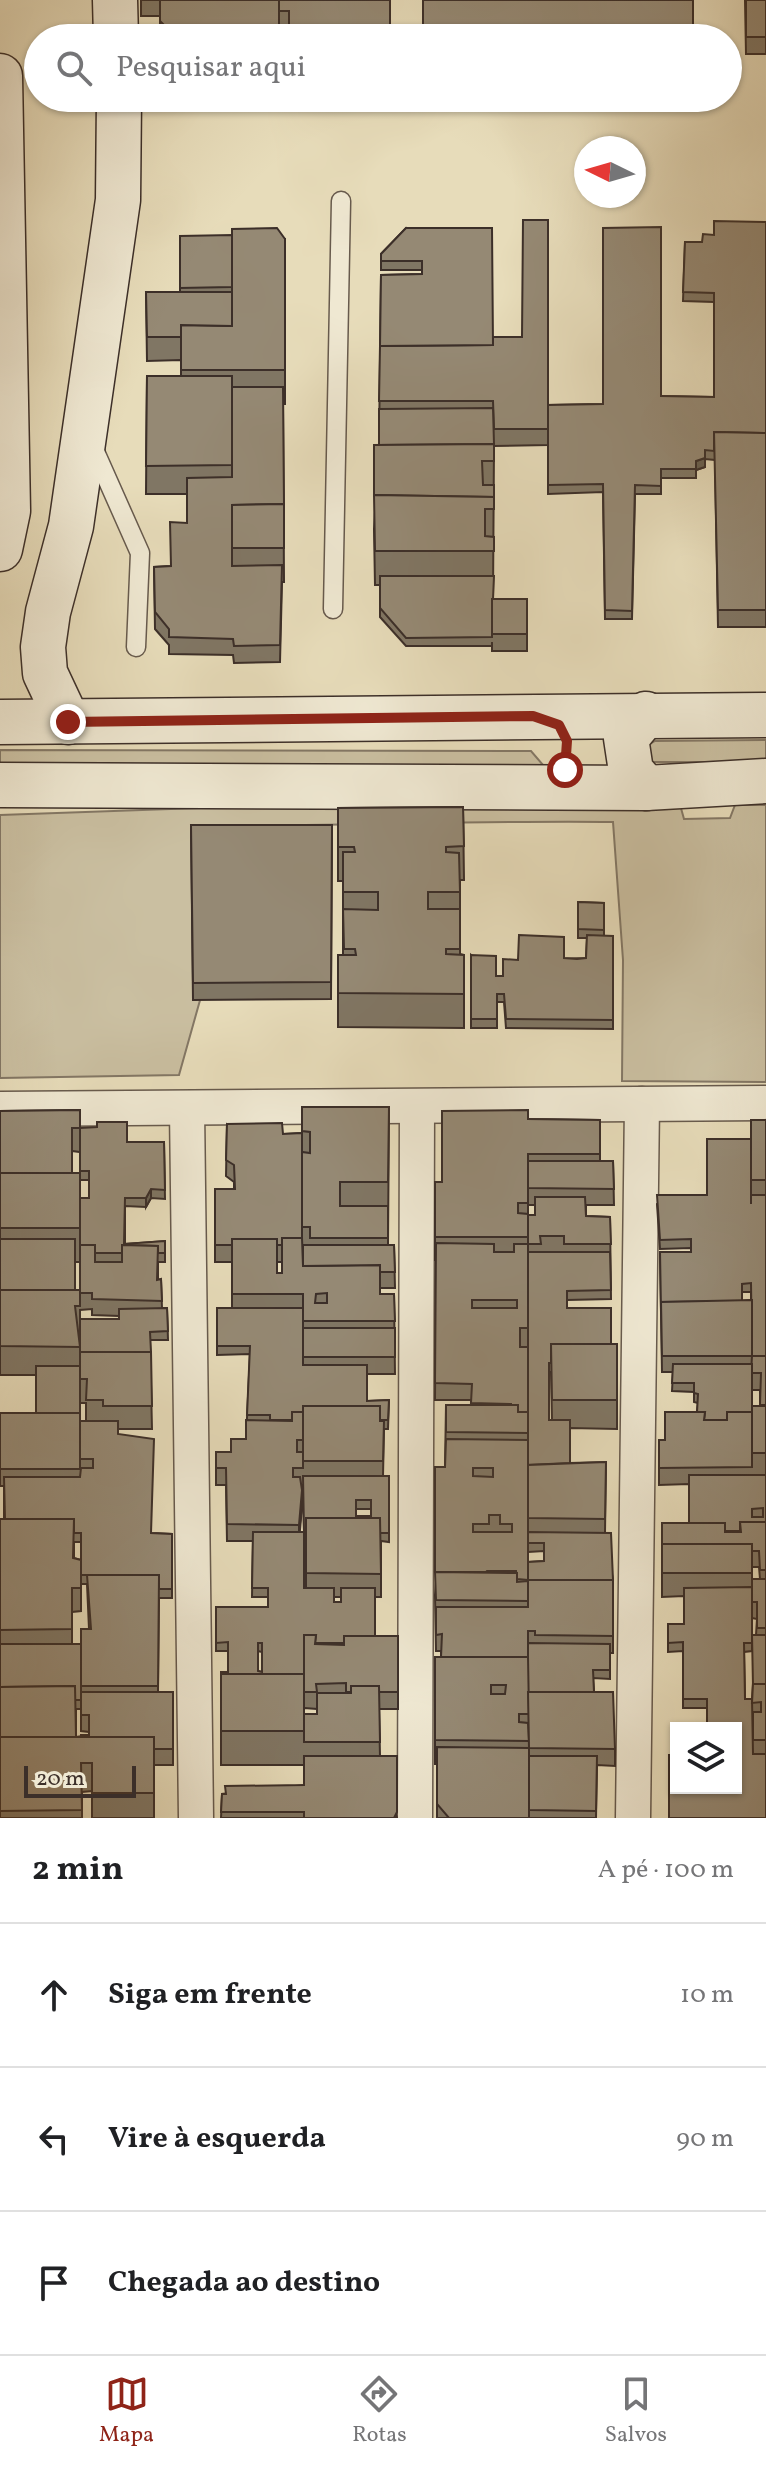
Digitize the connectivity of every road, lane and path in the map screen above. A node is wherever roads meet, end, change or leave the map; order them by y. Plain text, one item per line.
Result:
1 (115, 0) edge
2 (116, 24) edge
3 (0, 76) edge
4 (119, 112) edge
5 (341, 201) dead end
6 (86, 432) junction
7 (71, 526) junction
8 (4, 530) edge
9 (333, 609) dead end
10 (136, 647) dead end
11 (646, 714) junction
12 (766, 715) edge
13 (533, 716) junction
14 (0, 722) edge
15 (68, 722) junction
16 (766, 781) edge
17 (0, 785) edge
18 (547, 786) junction
19 (646, 788) junction
20 (766, 1103) edge
21 (642, 1104) junction
22 (417, 1107) junction
23 (0, 1109) edge
24 (187, 1109) junction
25 (196, 1818) edge
26 (415, 1818) edge
27 (633, 1818) edge

1 - 2 street
3 - 8 street
4 - 6 street
5 - 9 lane
6 - 7 street
6 - 10 lane
7 - 8 street
7 - 15 street
11 - 12 street
11 - 13 street
11 - 19 street
13 - 15 street
13 - 18 street
14 - 15 street
16 - 19 street
17 - 18 street
18 - 19 street
20 - 21 street
21 - 22 street
21 - 27 street
22 - 24 street
22 - 26 street
23 - 24 street
24 - 25 street

